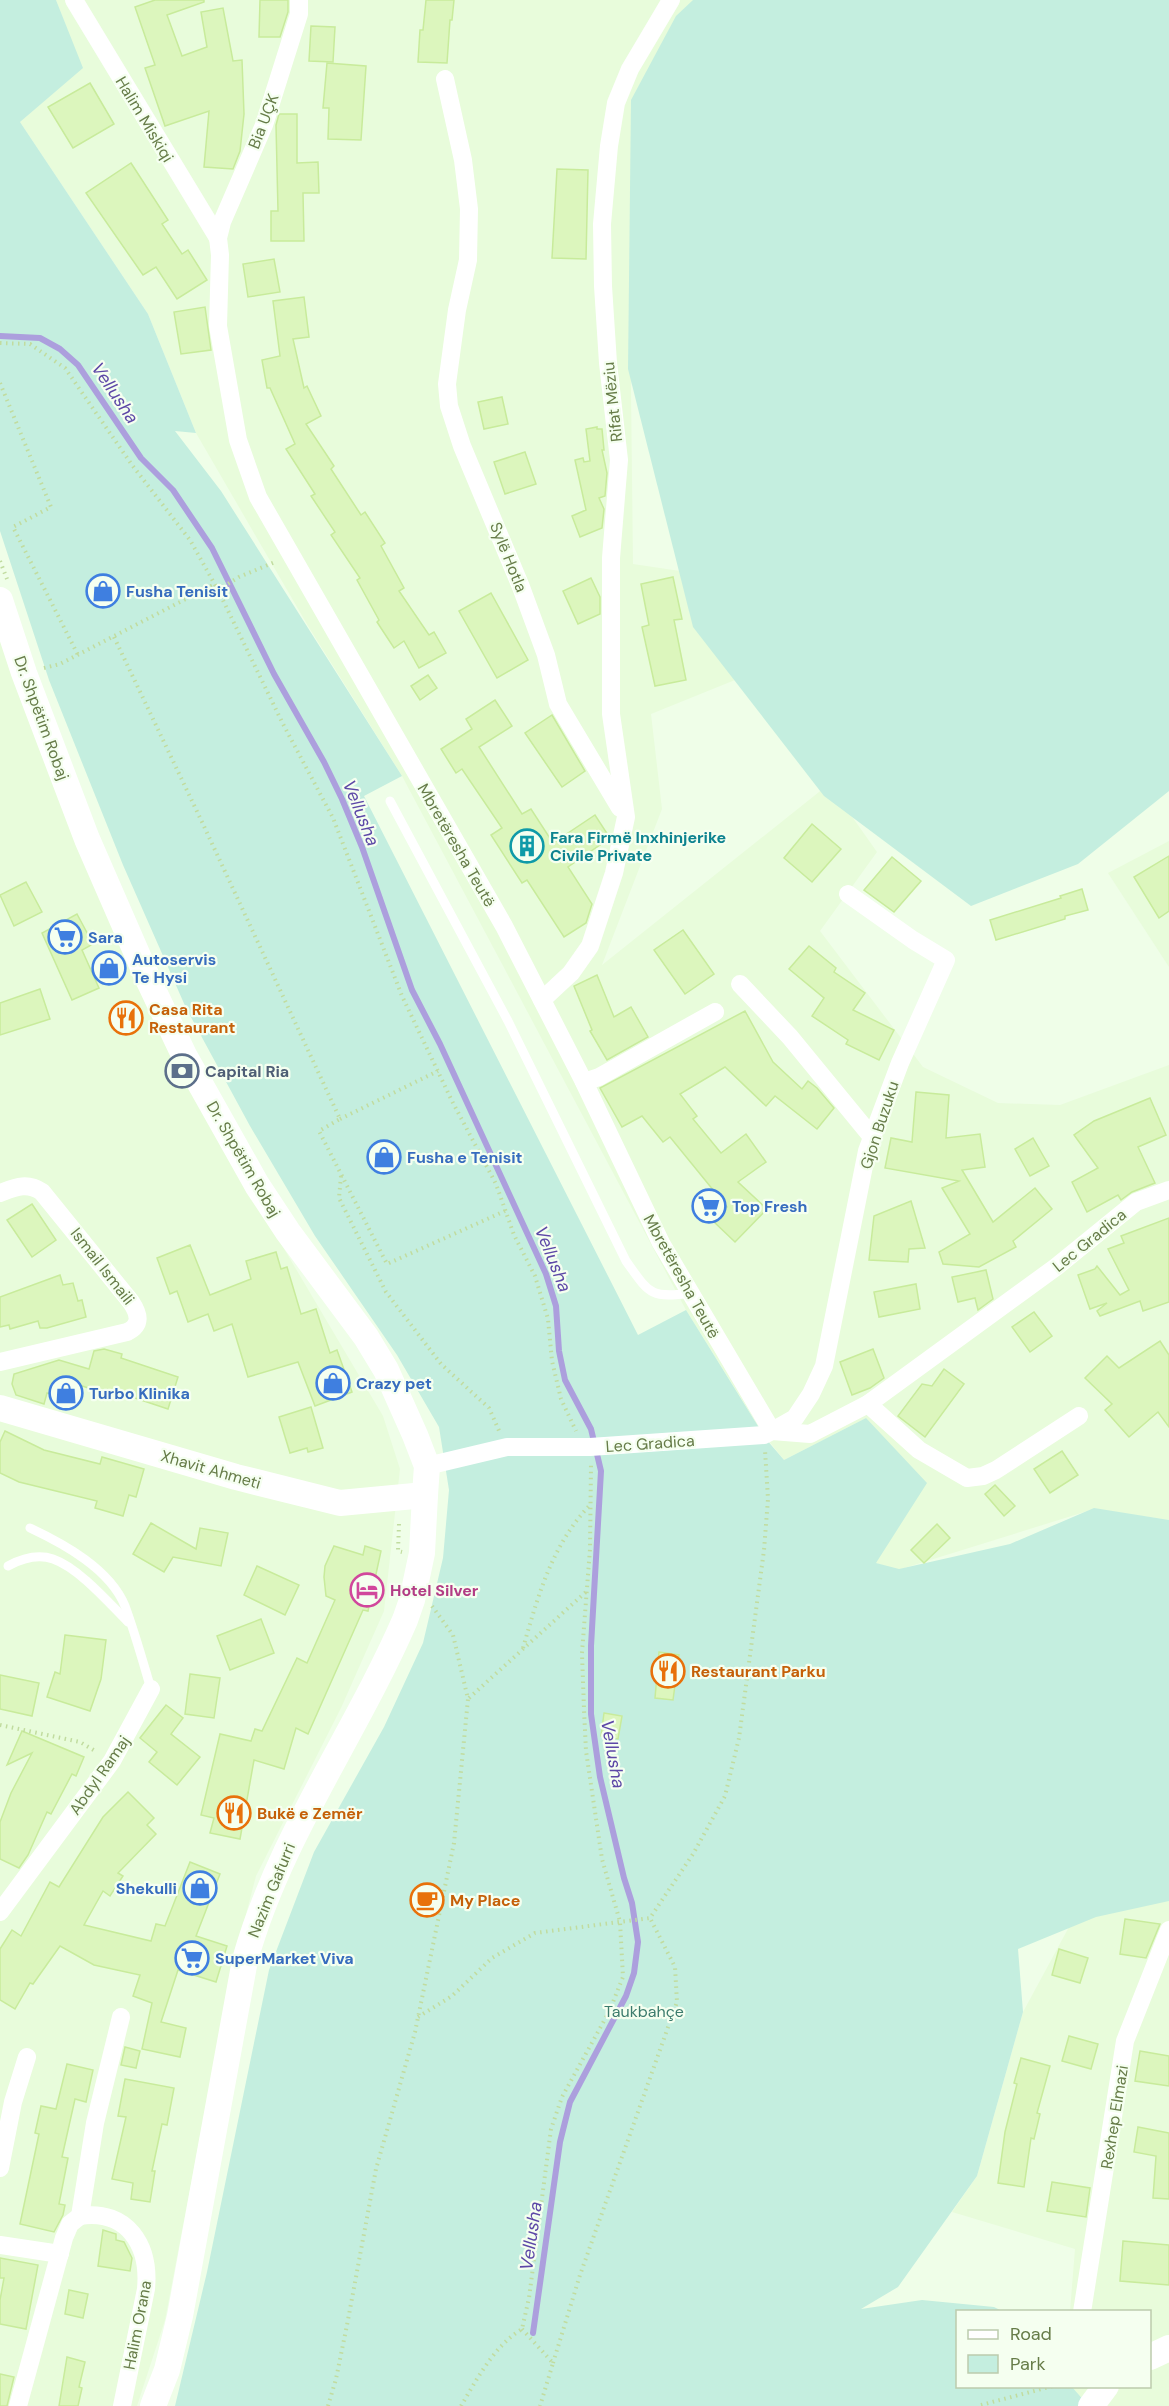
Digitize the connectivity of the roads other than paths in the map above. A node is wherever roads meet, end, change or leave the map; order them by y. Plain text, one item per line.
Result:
1 (74, 0) edge
2 (299, 0) edge
3 (671, 0) edge
4 (446, 79) dead end
5 (218, 238) junction
6 (4, 591) edge
7 (390, 801) dead end
8 (626, 817) junction
9 (848, 894) dead end
10 (740, 984) dead end
11 (542, 1000) junction
12 (715, 1012) dead end
13 (584, 1082) junction
14 (872, 1137) junction
15 (1169, 1190) edge
16 (0, 1193) edge
17 (691, 1293) junction
18 (0, 1362) edge
19 (868, 1404) junction
20 (0, 1408) edge
21 (1079, 1416) dead end
22 (768, 1433) junction
23 (426, 1466) junction
24 (425, 1495) junction
25 (30, 1528) dead end
26 (8, 1566) dead end
27 (130, 1624) junction
28 (151, 1689) joint
29 (0, 1912) edge
30 (1169, 1930) edge
31 (121, 2017) dead end
32 (27, 2057) dead end
33 (0, 2168) edge
34 (80, 2216) junction
35 (0, 2245) edge
36 (60, 2254) junction
37 (1082, 2310) edge
38 (1169, 2348) edge
39 (1151, 2357) edge
40 (1104, 2388) edge
41 (18, 2406) edge
42 (122, 2406) edge
43 (153, 2406) edge
44 (1091, 2406) edge

1 - 5 street, Halim Miskiqi
2 - 5 street, Bia UÇK
3 - 8 street, Rifat Mëziu
4 - 8 street, Sylë Hotla
5 - 11 street, Mbretëresha Teutë
6 - 23 street, Dr. Shpëtim Robaj
7 - 17 lane
8 - 11 street
9 - 14 street, Gjon Buzuku
10 - 14 street
11 - 13 street, Mbretëresha Teutë
12 - 13 street
13 - 17 street, Mbretëresha Teutë
14 - 22 street, Gjon Buzuku
15 - 19 street, Lec Gradica
16 - 18 street, Ismail Ismaili
17 - 22 street, Mbretëresha Teutë
19 - 21 street
19 - 22 street, Lec Gradica
20 - 24 street, Xhavit Ahmeti
22 - 23 street, Lec Gradica
23 - 24 street, Nazim Gafurri
24 - 43 street, Nazim Gafurri
25 - 27 lane, Abdyl Ramaj
26 - 27 lane, Abdyl Ramaj
27 - 28 lane, Abdyl Ramaj
28 - 29 street, Abdyl Ramaj
30 - 37 street, Rexhep Elmazi
31 - 34 street
32 - 33 street
34 - 36 street
34 - 42 street, Halim Orana
35 - 36 street
36 - 41 street
38 - 39 street
40 - 44 street

